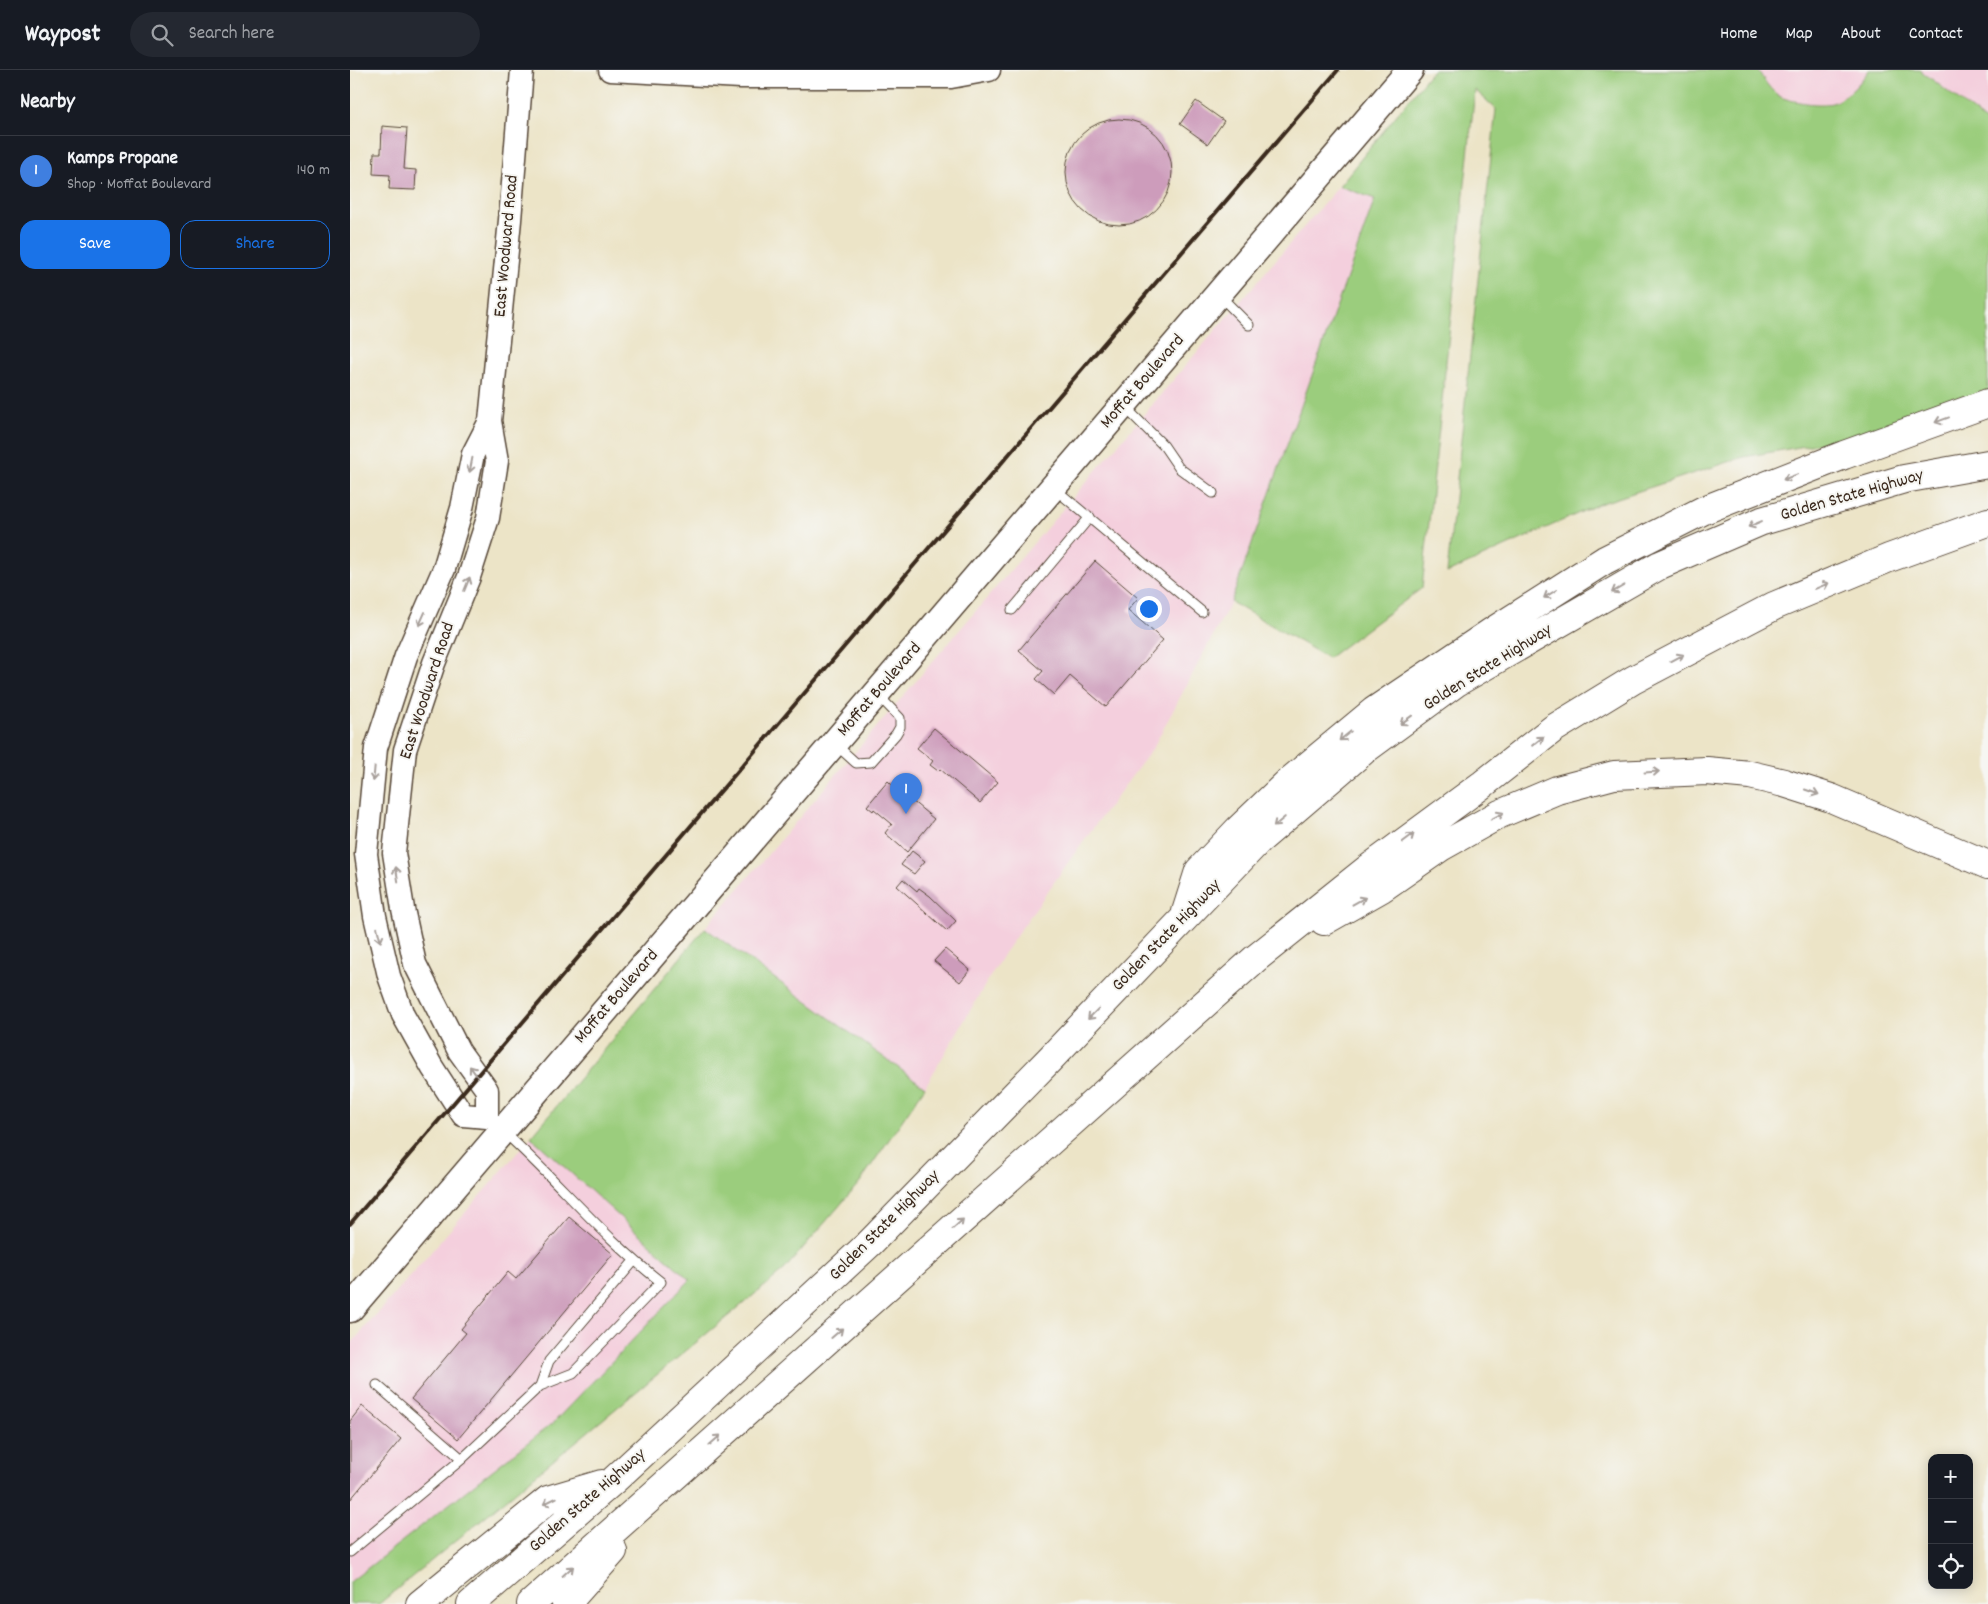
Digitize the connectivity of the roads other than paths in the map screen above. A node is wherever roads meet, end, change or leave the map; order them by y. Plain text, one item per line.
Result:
1 (522, 70) edge
2 (610, 70) edge
3 (990, 70) edge
4 (1410, 70) edge
5 (1218, 294) junction
6 (1249, 324) dead end
7 (1988, 403) edge
8 (1123, 406) junction
9 (490, 421) junction
10 (1988, 464) edge
11 (1053, 487) junction
12 (1213, 492) dead end
13 (1090, 517) junction
14 (1988, 522) edge
15 (1012, 610) dead end
16 (1202, 612) dead end
17 (877, 694) junction
18 (834, 744) junction
19 (1988, 865) edge
20 (1184, 918) junction
21 (1255, 959) junction
22 (495, 1124) junction
23 (634, 1262) junction
24 (350, 1309) edge
25 (377, 1385) dead end
26 (540, 1386) junction
27 (694, 1458) junction
28 (462, 1459) junction
29 (613, 1481) junction
30 (350, 1552) edge
31 (420, 1604) edge
32 (471, 1604) edge
33 (531, 1604) edge
34 (566, 1604) edge

1 - 9 street, East Woodward Road
2 - 3 street
4 - 5 main road, Moffat Boulevard
5 - 6 lane
5 - 8 main road, Moffat Boulevard
7 -> 20 highway
8 - 11 main road, Moffat Boulevard
8 - 12 lane
22 -> 9 street, East Woodward Road
9 -> 22 street, East Woodward Road
10 -> 20 highway, Golden State Highway
11 - 13 lane
11 - 17 main road, Moffat Boulevard
13 - 15 lane
13 - 16 lane
21 -> 14 highway
17 - 18 main road, Moffat Boulevard
17 - 18 lane
18 - 22 main road, Moffat Boulevard
21 -> 19 highway
20 -> 29 highway, Golden State Highway
27 -> 21 highway
22 - 23 lane
22 - 24 main road, Moffat Boulevard
23 - 26 lane
23 - 26 lane
25 - 28 lane
26 - 28 lane
33 -> 27 highway
27 - 34 highway
28 - 30 lane
29 -> 31 highway
29 - 32 highway, Golden State Highway

